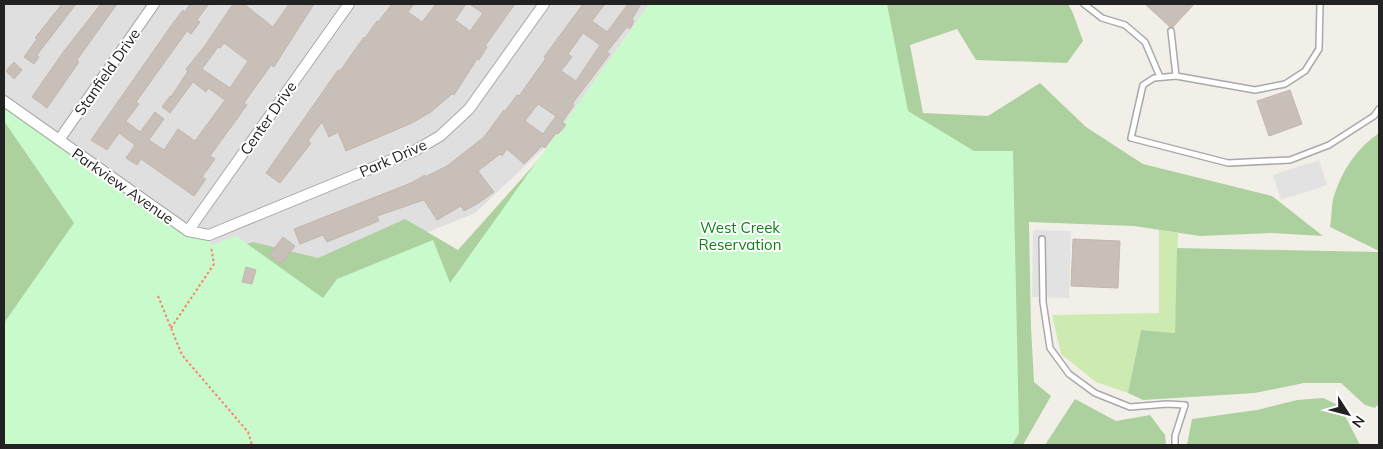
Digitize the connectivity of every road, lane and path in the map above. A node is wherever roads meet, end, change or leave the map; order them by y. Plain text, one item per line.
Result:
1 (154, 4) edge
2 (349, 4) edge
3 (544, 4) edge
4 (1084, 4) edge
5 (1320, 4) edge
6 (1171, 31) dead end
7 (1176, 76) junction
8 (1160, 77) junction
9 (4, 101) edge
10 (1379, 109) edge
11 (59, 140) junction
12 (188, 231) junction
13 (1042, 239) dead end
14 (212, 247) dead end
15 (158, 296) dead end
16 (171, 328) junction
17 (252, 445) edge
18 (1175, 445) edge

1 - 11 street, Stanfield Drive
2 - 12 street, Center Drive
3 - 12 street, Park Drive
4 - 8 lane
5 - 7 lane
6 - 7 lane
7 - 8 lane
8 - 10 lane
9 - 11 street, Parkview Avenue
11 - 12 street, Parkview Avenue
13 - 18 lane
14 - 16 path
15 - 16 path
16 - 17 path

